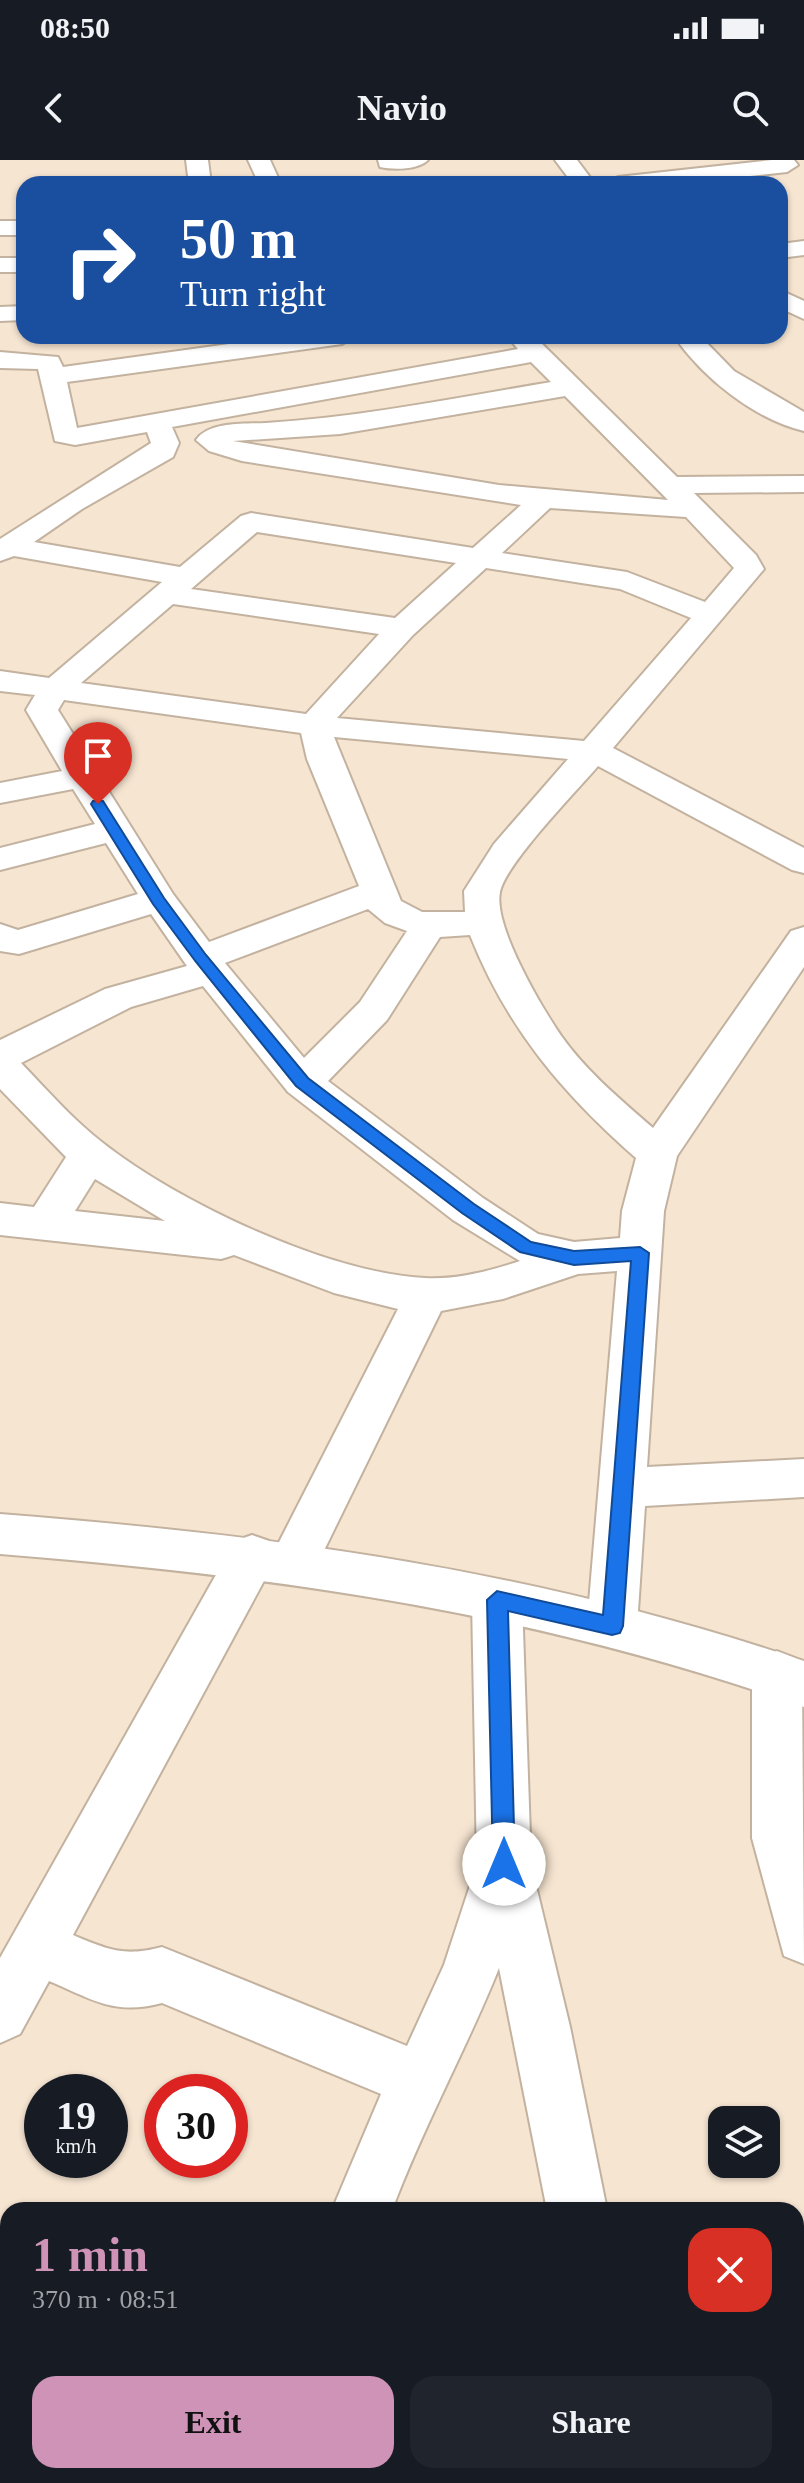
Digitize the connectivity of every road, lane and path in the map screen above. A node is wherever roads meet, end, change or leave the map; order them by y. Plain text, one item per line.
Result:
1 (417, 160) edge
2 (388, 161) edge
3 (790, 169) edge
4 (710, 176) edge
5 (142, 344) edge
6 (285, 344) edge
7 (694, 344) edge
8 (528, 345) edge
9 (29, 364) edge
10 (143, 364) junction
11 (569, 387) junction
12 (804, 423) edge
13 (160, 432) junction
14 (804, 484) edge
15 (670, 485) junction
16 (538, 506) junction
17 (699, 513) junction
18 (4, 549) edge
19 (481, 560) junction
20 (174, 586) junction
21 (711, 615) junction
22 (402, 628) junction
23 (0, 681) edge
24 (48, 700) junction
25 (0, 702) edge
26 (318, 726) junction
27 (596, 752) junction
28 (81, 777) junction
29 (0, 793) edge
30 (115, 830) junction
31 (0, 859) edge
32 (804, 862) edge
33 (378, 892) junction
34 (159, 900) junction
35 (483, 922) junction
36 (428, 926) junction
37 (0, 936) edge
38 (804, 939) edge
39 (206, 965) junction
40 (2, 1069) edge
41 (302, 1082) junction
42 (89, 1154) junction
43 (657, 1154) junction
44 (0, 1219) edge
45 (45, 1225) junction
46 (255, 1246) junction
47 (640, 1253) junction
48 (574, 1258) junction
49 (427, 1295) junction
50 (804, 1478) edge
51 (623, 1488) junction
52 (0, 1534) edge
53 (273, 1559) junction
54 (497, 1600) junction
55 (612, 1626) junction
56 (790, 1679) edge
57 (504, 1864) junction
58 (804, 1937) edge
59 (36, 1948) junction
60 (0, 2014) edge
61 (420, 2081) junction
62 (365, 2202) edge
63 (575, 2202) edge

1 - 2 street
3 - 4 street
5 - 10 street
6 - 10 street
7 - 12 street
8 - 11 street
8 - 13 street
9 - 10 street
9 - 13 street
11 - 15 street
11 - 16 street
13 - 18 street
14 - 15 street
15 - 17 street
16 - 17 street
16 - 19 street
17 - 21 street
18 - 20 street
19 - 20 street
19 - 21 street
19 - 22 street
20 - 22 street
20 - 24 street
21 - 27 street
22 - 26 street
23 - 24 street
24 - 25 street
24 - 26 street
24 - 28 street
26 - 27 street
26 - 33 street
27 - 32 street
27 - 35 street
28 - 29 street
28 - 30 street
30 - 31 street
30 - 34 street
33 - 36 street
33 - 39 street
34 - 37 street
34 - 39 street
35 - 36 street
35 - 43 street
36 - 41 street
38 - 43 street
39 - 40 street
39 - 41 street
40 - 42 street
41 - 48 street
42 - 45 street
42 - 46 street
43 - 47 street
44 - 45 street
45 - 46 street
46 - 49 street
47 - 48 street
47 - 51 street
48 - 49 street
49 - 53 street
50 - 51 street
51 - 55 street
52 - 53 street
53 - 54 street
53 - 59 street
54 - 55 street
54 - 57 street
55 - 56 street
56 - 58 street
57 - 61 street
57 - 63 street
59 - 60 street
59 - 61 street
61 - 62 street

